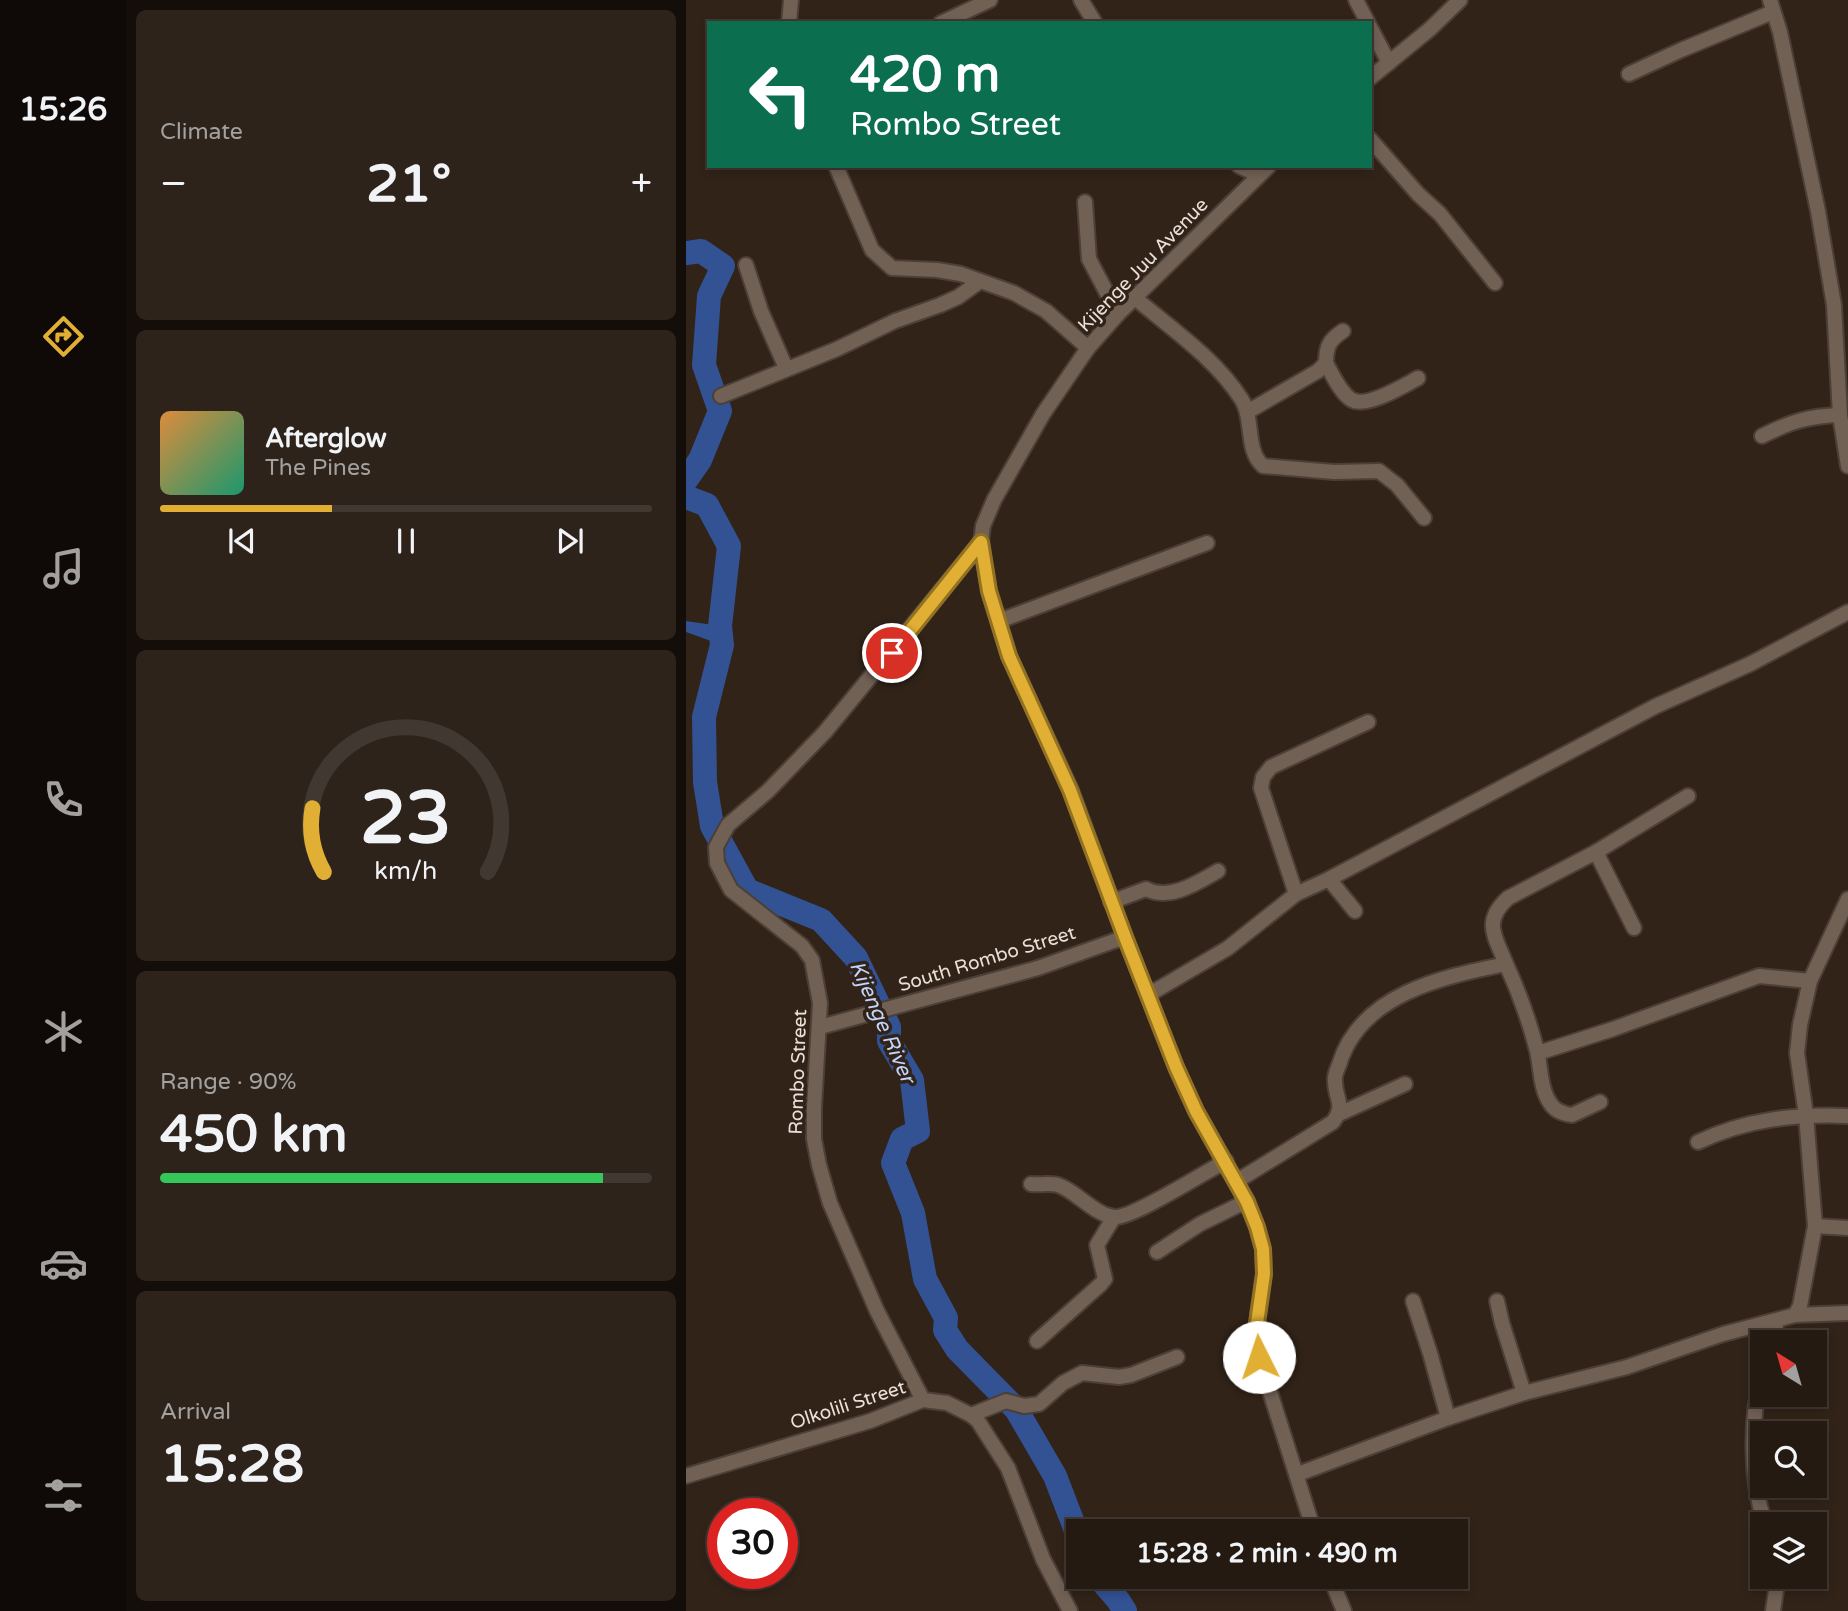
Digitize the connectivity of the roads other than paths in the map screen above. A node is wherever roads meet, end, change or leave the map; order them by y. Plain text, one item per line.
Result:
1 (790, 0) edge
2 (990, 0) edge
3 (1081, 0) edge
4 (1356, 0) edge
5 (1460, 0) edge
6 (1772, 6) edge
7 (789, 21) edge
8 (945, 21) edge
9 (1093, 21) edge
10 (1367, 21) edge
11 (1372, 31) edge
12 (1389, 63) junction
13 (1629, 74) dead end
14 (1372, 76) edge
15 (1372, 141) edge
16 (837, 168) edge
17 (1264, 171) edge
18 (1084, 202) dead end
19 (747, 265) dead end
20 (979, 282) junction
21 (1495, 283) dead end
22 (1135, 298) junction
23 (1118, 314) junction
24 (1343, 331) dead end
25 (1088, 348) junction
26 (1326, 363) junction
27 (786, 368) junction
28 (1418, 378) dead end
29 (721, 396) dead end
30 (1247, 412) junction
31 (1840, 415) junction
32 (1762, 436) dead end
33 (1848, 466) edge
34 (1424, 518) dead end
35 (981, 542) junction
36 (1208, 543) dead end
37 (1848, 612) edge
38 (999, 621) junction
39 (1368, 722) dead end
40 (1688, 796) dead end
41 (1595, 852) junction
42 (1218, 871) dead end
43 (1329, 879) junction
44 (1296, 894) junction
45 (1848, 899) edge
46 (1111, 902) junction
47 (1356, 911) dead end
48 (1845, 915) edge
49 (1634, 928) dead end
50 (1125, 937) junction
51 (1506, 964) junction
52 (1810, 981) junction
53 (1148, 995) junction
54 (820, 1027) junction
55 (1538, 1053) junction
56 (1405, 1084) dead end
57 (1600, 1102) dead end
58 (1339, 1114) junction
59 (1806, 1115) junction
60 (1848, 1116) edge
61 (1698, 1142) dead end
62 (1226, 1161) junction
63 (1237, 1181) junction
64 (1031, 1184) dead end
65 (1247, 1202) junction
66 (1114, 1217) junction
67 (1815, 1226) junction
68 (1848, 1228) edge
69 (1157, 1252) dead end
70 (1413, 1301) dead end
71 (1497, 1301) dead end
72 (1848, 1312) edge
73 (1795, 1315) junction
74 (1777, 1321) junction
75 (1774, 1330) edge
76 (1037, 1341) dead end
77 (1177, 1357) dead end
78 (1524, 1393) junction
79 (923, 1400) junction
80 (1758, 1407) edge
81 (975, 1413) junction
82 (1448, 1418) junction
83 (1297, 1474) junction
84 (686, 1476) edge
85 (1761, 1512) edge
86 (1310, 1519) edge
87 (1336, 1589) edge
88 (1776, 1589) edge
89 (1070, 1611) edge
90 (1344, 1611) edge
91 (1773, 1611) edge

1 - 7 street
2 - 8 street
3 - 9 street
4 - 10 street
5 - 12 street
6 - 13 street
6 - 31 street
11 - 12 street
12 - 14 street
15 - 21 street
16 - 20 street
17 - 22 street, Kijenge Juu Avenue
18 - 23 street
19 - 27 street
20 - 25 street
20 - 27 street
22 - 23 street, Kijenge Juu Avenue
22 - 30 street
23 - 25 street, Kijenge Juu Avenue
24 - 26 street
25 - 35 street, Kijenge Juu Avenue
26 - 28 street
26 - 30 street
27 - 29 street
30 - 34 street
31 - 32 street
31 - 33 street
35 - 38 street, Kijenge Juu Avenue
35 - 54 street, Rombo Street
36 - 38 street
37 - 43 street
38 - 46 street, Kijenge Juu Avenue
39 - 44 street
40 - 41 street
41 - 49 street
41 - 51 street
42 - 46 street
43 - 44 street
43 - 47 street
44 - 53 street
45 - 48 street
46 - 50 street, Kijenge Juu Avenue
48 - 52 street
50 - 53 street, Kijenge Juu Avenue
50 - 54 street, South Rombo Street
51 - 55 street
51 - 58 street
52 - 55 street
52 - 59 street
53 - 62 street, Kijenge Juu Avenue
54 - 79 street, Rombo Street
55 - 57 street
56 - 58 street
58 - 63 street
59 - 60 street
59 - 61 street
59 - 67 street
62 - 63 street, Kijenge Juu Avenue
62 - 66 street
63 - 65 street, Kijenge Juu Avenue
64 - 66 street
65 - 69 street
65 - 83 street, Kijenge Juu Avenue
66 - 76 street
67 - 68 street
67 - 73 street
70 - 82 street
71 - 78 street
72 - 73 street
73 - 74 street
74 - 75 street
74 - 78 street
77 - 81 street
78 - 82 street
79 - 81 street, Olkolili Street
79 - 84 street, Olkolili Street
80 - 85 street
81 - 89 street
82 - 83 street
83 - 86 street, Kijenge Juu Avenue
87 - 90 street
88 - 91 street

